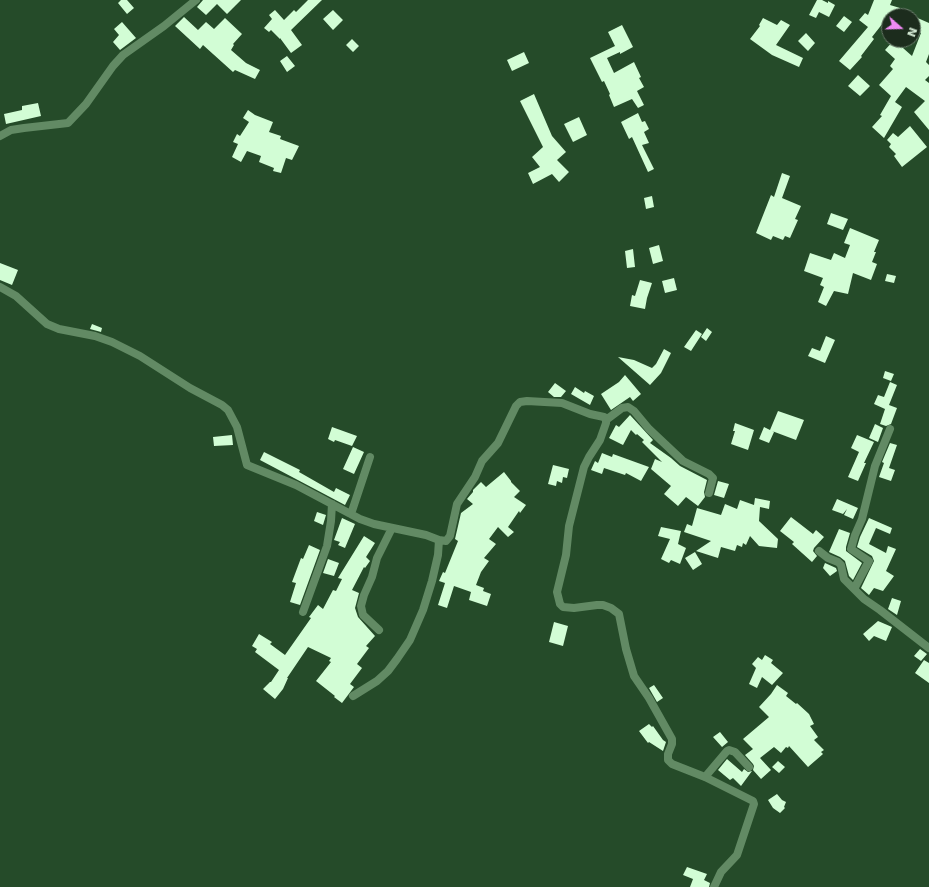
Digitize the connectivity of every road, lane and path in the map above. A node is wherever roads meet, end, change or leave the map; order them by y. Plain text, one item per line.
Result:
1 (196, 0) edge
2 (0, 136) edge
3 (0, 287) edge
4 (606, 420) junction
5 (890, 429) dead end
6 (370, 457) dead end
7 (709, 493) dead end
8 (332, 504) junction
9 (351, 514) junction
10 (392, 528) junction
11 (439, 540) junction
12 (819, 551) dead end
13 (854, 588) junction
14 (303, 612) dead end
15 (379, 630) dead end
16 (929, 648) edge
17 (353, 696) dead end
18 (749, 767) dead end
19 (705, 777) junction
20 (714, 887) edge

1 - 2 street
3 - 8 street
4 - 7 street
4 - 11 street
4 - 19 street
5 - 13 street
6 - 9 street
8 - 9 street
8 - 14 street
9 - 10 street
10 - 11 street
10 - 15 street
11 - 17 street
12 - 13 street
13 - 16 street
18 - 19 street
19 - 20 street

